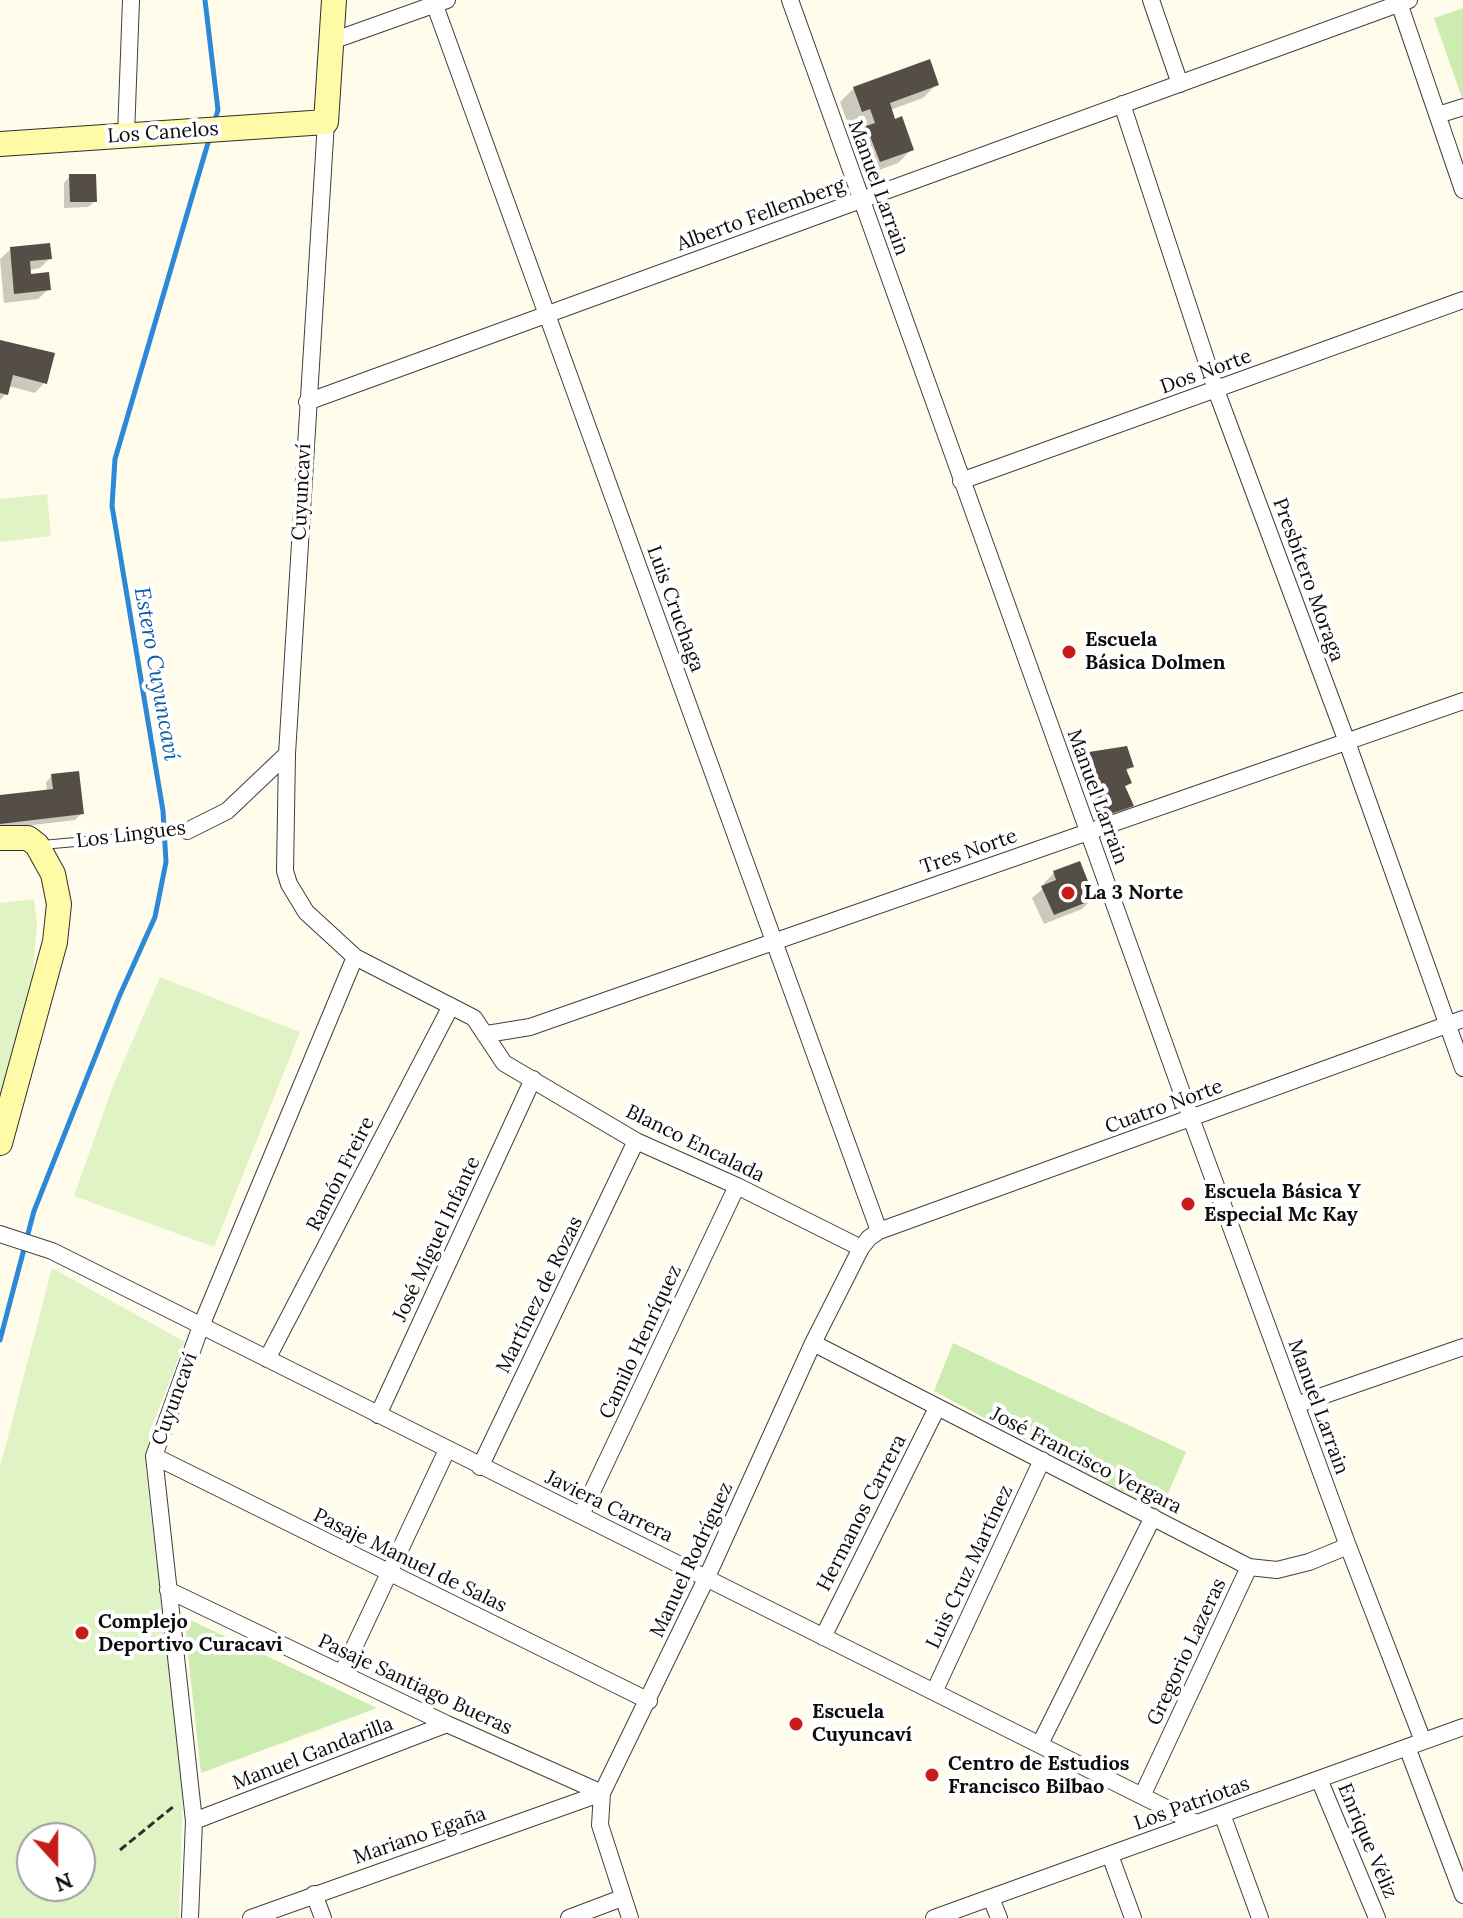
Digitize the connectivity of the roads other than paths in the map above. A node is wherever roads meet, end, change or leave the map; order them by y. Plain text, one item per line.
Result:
1 (131, 0) edge
2 (334, 0) edge
3 (790, 0) edge
4 (1151, 0) edge
5 (1402, 1) edge
6 (438, 2) edge
7 (332, 41) junction
8 (1180, 84) junction
9 (1122, 104) junction
10 (1463, 107) edge
11 (1438, 115) junction
12 (326, 122) junction
13 (126, 135) junction
14 (1, 147) edge
15 (1463, 190) edge
16 (862, 200) junction
17 (1463, 300) edge
18 (546, 315) junction
19 (1216, 390) junction
20 (307, 402) junction
21 (961, 481) junction
22 (1463, 701) edge
23 (1347, 742) junction
24 (287, 754) junction
25 (187, 831) road end
26 (1088, 831) junction
27 (131, 837) road end
28 (0, 838) edge
29 (37, 845) junction
30 (775, 941) junction
31 (355, 957) junction
32 (451, 1006) junction
33 (1455, 1022) edge
34 (487, 1034) junction
35 (1463, 1068) edge
36 (533, 1079) junction
37 (1191, 1118) junction
38 (636, 1141) junction
39 (0, 1143) edge
40 (737, 1186) junction
41 (879, 1231) junction
42 (0, 1234) edge
43 (861, 1248) junction
44 (201, 1326) junction
45 (813, 1343) junction
46 (1463, 1347) edge
47 (267, 1359) junction
48 (1296, 1405) junction
49 (937, 1408) junction
50 (378, 1415) junction
51 (447, 1450) junction
52 (154, 1456) junction
53 (1042, 1460) junction
54 (480, 1467) junction
55 (581, 1515) junction
56 (1153, 1517) junction
57 (1348, 1546) junction
58 (1249, 1567) junction
59 (388, 1573) junction
60 (707, 1577) junction
61 (168, 1590) junction
62 (823, 1637) junction
63 (342, 1673) junction
64 (934, 1692) junction
65 (649, 1701) junction
66 (447, 1724) junction
67 (1463, 1727) edge
68 (1040, 1744) junction
69 (1415, 1744) junction
70 (1319, 1779) junction
71 (602, 1793) junction
72 (1142, 1796) junction
73 (1222, 1814) junction
74 (194, 1821) junction
75 (1196, 1823) junction
76 (1110, 1855) junction
77 (314, 1894) junction
78 (1463, 1895) edge
79 (622, 1898) junction
80 (991, 1898) junction
81 (190, 1918) edge
82 (251, 1918) edge
83 (323, 1918) edge
84 (569, 1918) edge
85 (630, 1918) edge
86 (934, 1918) edge
87 (999, 1918) edge
88 (1133, 1918) edge
89 (1260, 1918) edge
90 (1377, 1918) edge

1 - 13 street
2 - 7 street, Cuyuncaví
3 - 16 street, Manuel Larrain
4 - 8 street
5 - 8 street, Alberto Fellemberg
5 - 11 street
6 - 7 street
6 - 18 street, Luis Cruchaga
7 - 12 street, Cuyuncaví
8 - 9 street, Alberto Fellemberg
9 - 16 street, Alberto Fellemberg
9 - 19 street, Presbítero Moraga
10 - 11 street
11 - 15 street
12 - 13 street, Los Canelos
12 - 20 street, Cuyuncaví
13 - 14 street, Los Canelos
16 - 18 street, Alberto Fellemberg
16 - 21 street, Manuel Larrain
17 - 19 street, Dos Norte
18 - 20 street, Alberto Fellemberg
18 - 30 street, Luis Cruchaga
19 - 21 street, Dos Norte
19 - 23 street, Presbítero Moraga
20 - 24 street, Cuyuncaví
21 - 26 street, Manuel Larrain
22 - 23 street, Tres Norte
23 - 26 street, Tres Norte
23 - 33 street, Presbítero Moraga
24 - 25 street, Los Lingues
24 - 31 street, Cuyuncaví
26 - 30 street, Tres Norte
26 - 37 street, Manuel Larrain
27 - 29 lane, Los Lingues
28 - 29 street, Los Lingues
29 - 39 street
30 - 34 street, Tres Norte
30 - 41 street, Luis Cruchaga
31 - 32 street, Cuyuncaví
31 - 44 street, Cuyuncaví
32 - 34 street, Cuyuncaví
32 - 47 street, Ramón Freire
33 - 35 street, Presbítero Moraga
33 - 37 street, Cuatro Norte
34 - 36 street, Blanco Encalada
36 - 38 street, Blanco Encalada
36 - 50 street, José Miguel Infante
37 - 41 street, Cuatro Norte
37 - 48 street, Manuel Larrain
38 - 40 street, Blanco Encalada
38 - 54 street, Martínez de Rozas
40 - 43 street, Blanco Encalada
40 - 55 street, Camilo Henríquez
41 - 43 street, Manuel Rodríguez
42 - 44 street, Javiera Carrera
43 - 45 street, Manuel Rodríguez
44 - 47 street, Javiera Carrera
44 - 52 street, Cuyuncaví
45 - 49 street, José Francisco Vergara
45 - 60 street, Manuel Rodríguez
46 - 48 street
47 - 50 street, Javiera Carrera
48 - 57 street, Manuel Larrain
49 - 53 street, José Francisco Vergara
49 - 62 street, Hermanos Carrera
50 - 51 street, Javiera Carrera
51 - 54 street, Javiera Carrera
51 - 59 street
52 - 59 street, Pasaje Manuel de Salas
52 - 61 street, Cuyuncaví
53 - 56 street, José Francisco Vergara
53 - 64 street, Luis Cruz Martínez
54 - 55 street, Javiera Carrera
55 - 60 street, Javiera Carrera
56 - 58 street, José Francisco Vergara
56 - 68 street
57 - 58 street, José Francisco Vergara
57 - 69 street, Manuel Larrain
58 - 72 street, Gregorio Lazeras
59 - 63 street
59 - 65 street, Pasaje Manuel de Salas
60 - 62 street, Javiera Carrera
60 - 65 street, Manuel Rodríguez
61 - 63 street, Pasaje Santiago Bueras
61 - 74 street, Cuyuncaví
62 - 64 street, Javiera Carrera
63 - 66 street, Pasaje Santiago Bueras
64 - 68 street, Javiera Carrera
65 - 71 street, Manuel Rodríguez
66 - 71 street, Pasaje Santiago Bueras
66 - 74 street, Manuel Gandarilla
67 - 69 street, Los Patriotas
68 - 72 street, Javiera Carrera
69 - 70 street, Los Patriotas
69 - 78 street, Manuel Larrain
70 - 73 street, Los Patriotas
70 - 90 street, Enrique Véliz
71 - 77 street, Mariano Egaña
71 - 79 street, Manuel Rodríguez
72 - 75 street, Javiera Carrera
73 - 75 street, Los Patriotas
73 - 89 street
74 - 81 street, Cuyuncaví
75 - 76 street, Los Patriotas
76 - 80 street, Los Patriotas
76 - 88 street
77 - 82 street, Mariano Egaña
77 - 83 street
79 - 84 street
79 - 85 street, Manuel Rodríguez
80 - 86 street, Los Patriotas
80 - 87 street

